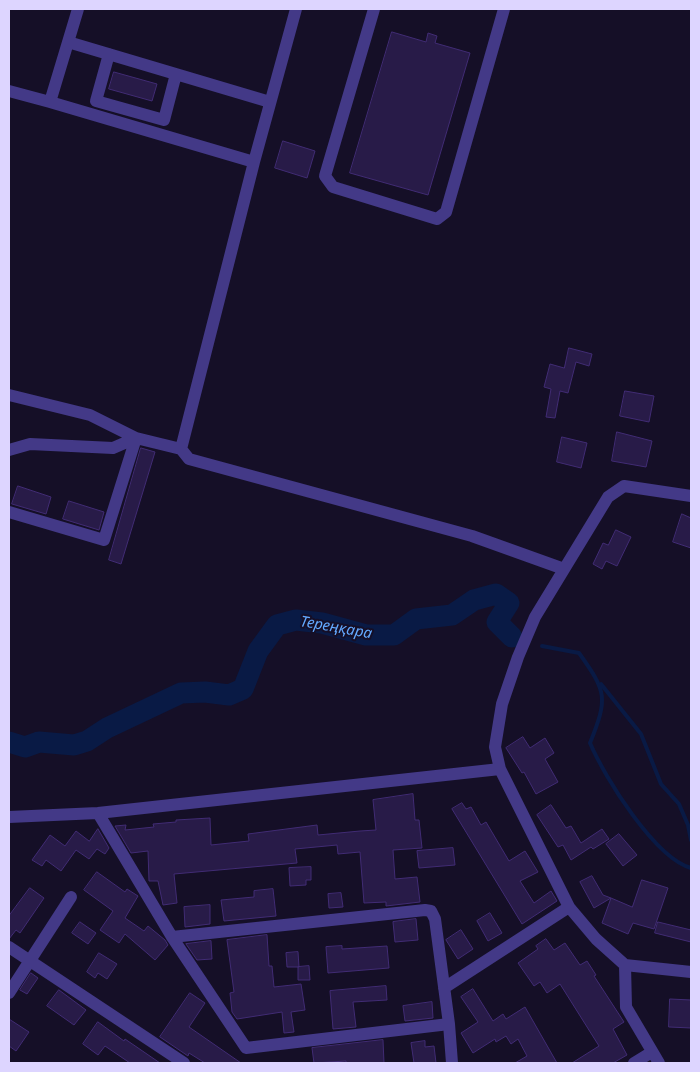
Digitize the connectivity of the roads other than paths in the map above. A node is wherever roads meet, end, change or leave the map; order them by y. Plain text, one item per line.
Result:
1 (78, 9) edge
2 (296, 9) edge
3 (374, 9) edge
4 (504, 9) edge
5 (68, 42) junction
6 (109, 54) junction
7 (176, 74) junction
8 (9, 91) edge
9 (50, 102) junction
10 (270, 102) junction
11 (254, 162) junction
12 (9, 395) edge
13 (136, 438) junction
14 (181, 449) junction
15 (9, 450) edge
16 (691, 496) edge
17 (9, 512) edge
18 (564, 569) junction
19 (500, 769) junction
20 (98, 813) junction
21 (9, 817) edge
22 (71, 897) dead end
23 (569, 907) junction
24 (172, 937) junction
25 (9, 947) edge
26 (29, 961) junction
27 (625, 965) junction
28 (691, 972) edge
29 (444, 988) junction
30 (9, 993) edge
31 (449, 1024) junction
32 (652, 1052) junction
33 (184, 1063) edge
34 (452, 1063) edge
35 (634, 1063) edge
36 (659, 1063) edge

1 - 5 street
2 - 10 street
3 - 4 street
5 - 6 street
5 - 9 street
6 - 7 street
6 - 7 street
7 - 10 street
8 - 9 street
9 - 11 street
10 - 11 street
11 - 14 street
12 - 13 street
13 - 14 street
13 - 15 street
13 - 17 street
14 - 18 street
16 - 18 street
18 - 19 street
19 - 20 street
19 - 23 street
20 - 21 street
20 - 24 street
22 - 26 street
23 - 27 street
23 - 29 street
24 - 29 street
24 - 31 street
25 - 26 street
26 - 30 street
26 - 33 street
27 - 28 street
27 - 32 street
29 - 31 street
31 - 34 street
32 - 35 street
32 - 36 street

